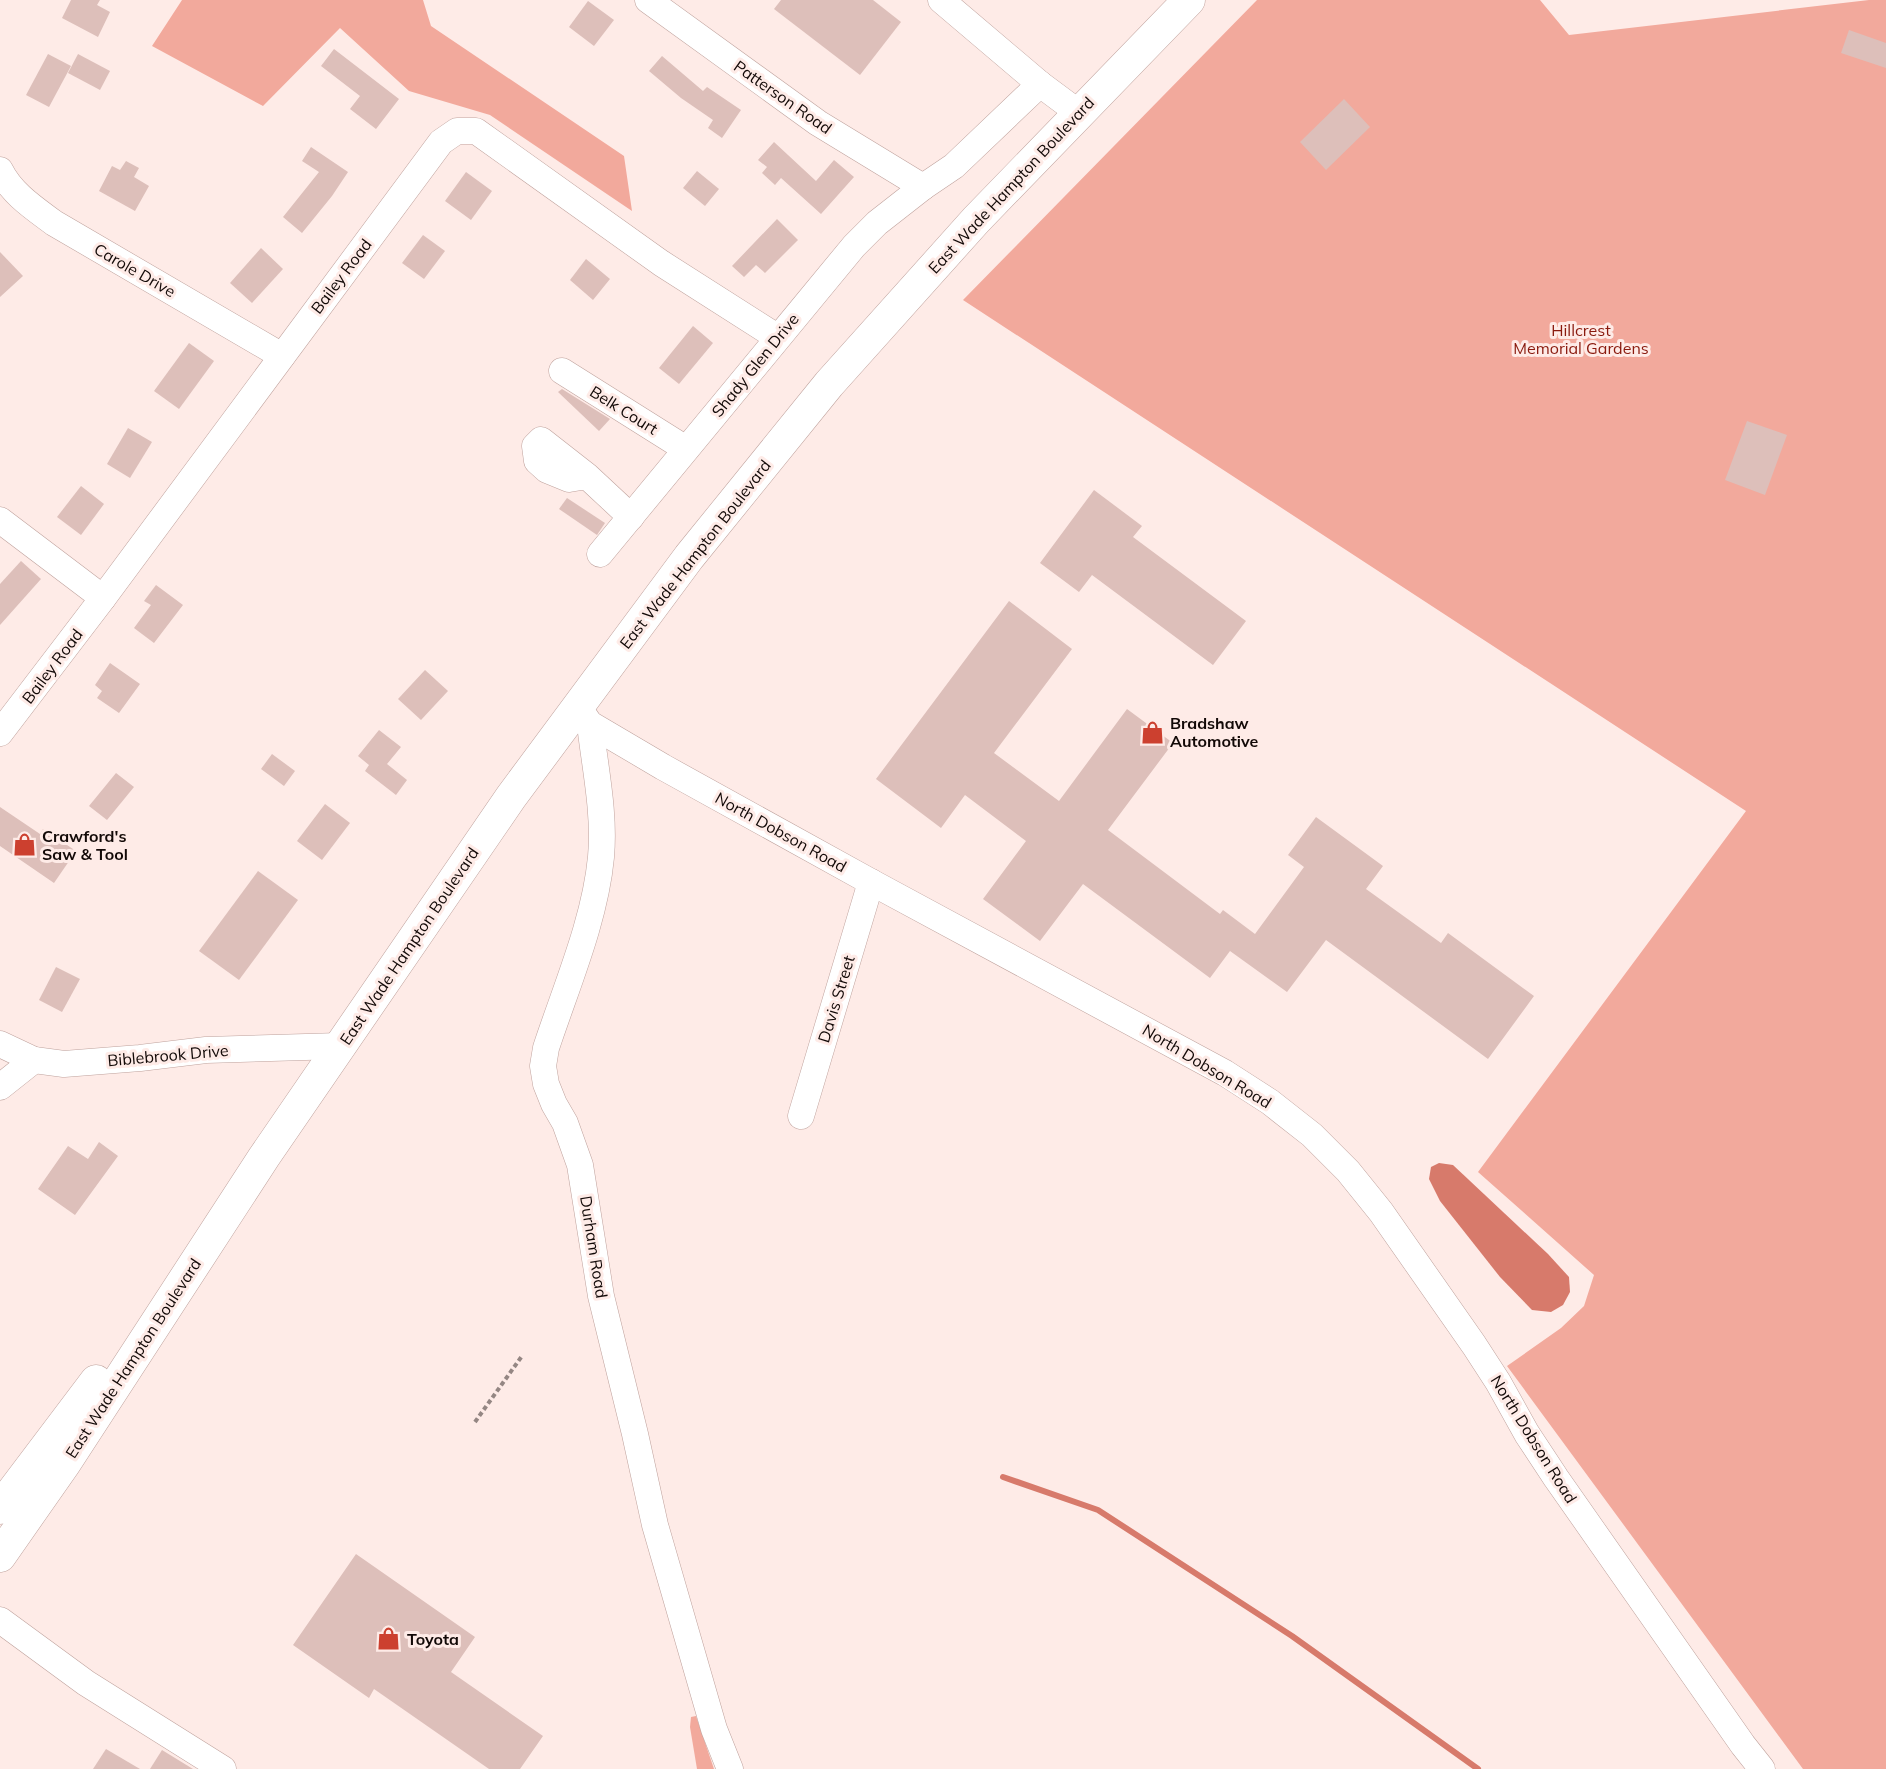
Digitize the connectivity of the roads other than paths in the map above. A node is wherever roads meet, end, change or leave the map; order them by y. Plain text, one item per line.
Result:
1 (941, 0) edge
2 (1189, 0) edge
3 (660, 4) edge
4 (968, 8) edge
5 (1040, 84) junction
6 (1079, 113) junction
7 (0, 171) edge
8 (923, 187) junction
9 (777, 337) junction
10 (282, 356) junction
11 (562, 371) dead end
12 (686, 449) junction
13 (587, 476) dead end
14 (631, 517) junction
15 (0, 520) edge
16 (600, 554) dead end
17 (103, 598) junction
18 (584, 716) junction
19 (0, 733) edge
20 (871, 882) junction
21 (0, 1044) edge
22 (340, 1046) junction
23 (34, 1060) junction
24 (0, 1087) edge
25 (801, 1116) dead end
26 (264, 1157) junction
27 (0, 1508) edge
28 (0, 1556) edge
29 (0, 1620) edge
30 (1746, 1757) edge
31 (223, 1769) edge
32 (730, 1769) edge
33 (1762, 1769) edge

1 - 4 street
2 - 6 main road, East Wade Hampton Boulevard
3 - 8 street, Patterson Road
4 - 5 street
5 - 6 street
5 - 8 street, Shady Glen Drive
6 - 18 main road, East Wade Hampton Boulevard
7 - 10 street, Carole Drive
8 - 9 street, Shady Glen Drive
9 - 10 street, Bailey Road
9 - 12 street, Shady Glen Drive
10 - 17 street, Bailey Road
11 - 12 street, Belk Court
12 - 14 street, Shady Glen Drive
13 - 14 street
14 - 16 street, Shady Glen Drive
15 - 17 street
17 - 19 street, Bailey Road
18 - 20 street, North Dobson Road
18 - 22 main road, East Wade Hampton Boulevard
18 - 32 street, Durham Road
20 - 25 street, Davis Street
20 - 30 street, North Dobson Road
21 - 23 street, Biblebrook Drive
22 - 23 street, Biblebrook Drive
22 - 26 main road, East Wade Hampton Boulevard
23 - 24 street
26 - 27 main road, East Wade Hampton Boulevard
26 - 28 main road, East Wade Hampton Boulevard
29 - 31 street
30 - 33 street, North Dobson Road

